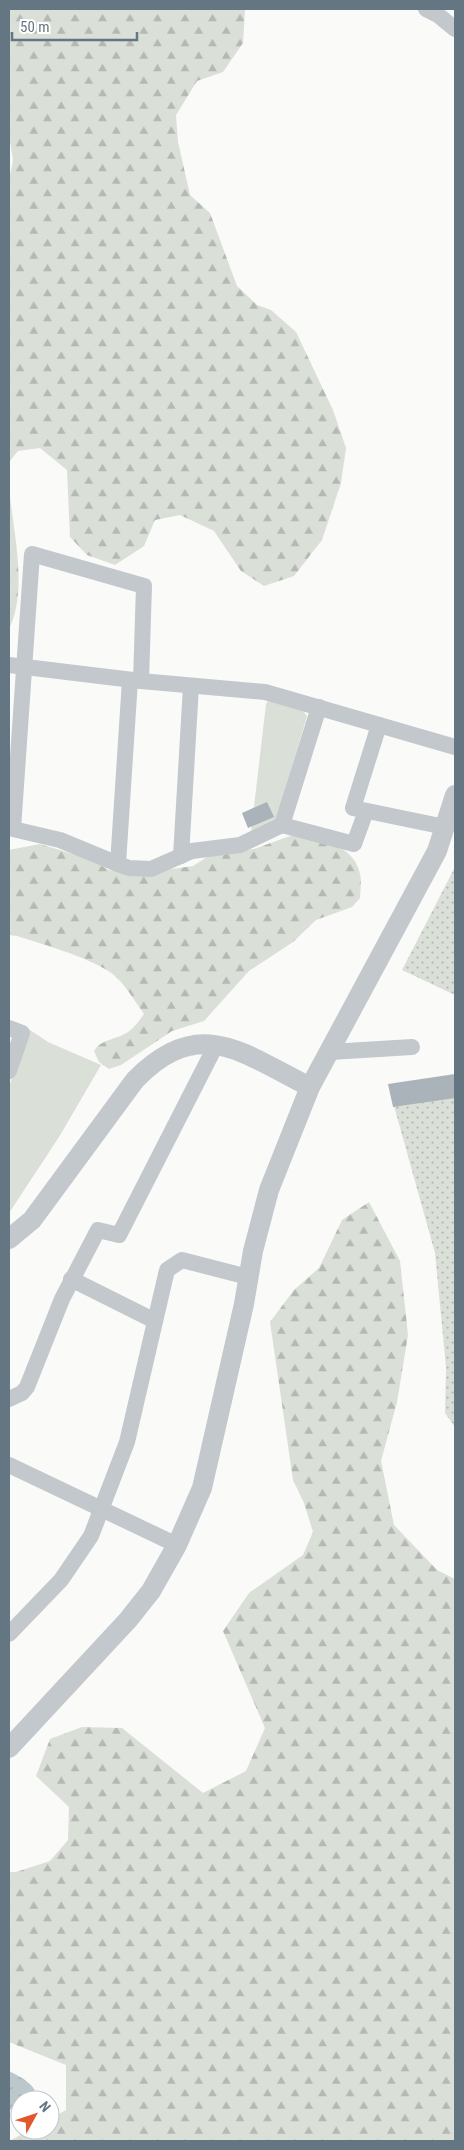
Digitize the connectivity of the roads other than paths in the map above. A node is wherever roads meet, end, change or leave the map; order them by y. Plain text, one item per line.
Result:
1 (426, 9) edge
2 (455, 29) edge
3 (16, 666) edge
4 (136, 681) junction
5 (191, 686) junction
6 (319, 707) junction
7 (379, 725) junction
8 (455, 747) edge
9 (455, 795) edge
10 (366, 811) junction
11 (282, 825) junction
12 (445, 827) junction
13 (181, 856) junction
14 (118, 864) junction
15 (9, 1028) edge
16 (216, 1044) junction
17 (412, 1046) dead end
18 (330, 1052) junction
19 (9, 1071) edge
20 (310, 1087) junction
21 (9, 1239) edge
22 (248, 1278) junction
23 (72, 1279) junction
24 (155, 1321) junction
25 (9, 1399) edge
26 (9, 1465) edge
27 (101, 1509) junction
28 (176, 1545) junction
29 (9, 1634) edge
30 (9, 1748) edge

1 - 2 street
3 - 4 street
3 - 4 street
3 - 14 street
4 - 5 street
4 - 14 street
5 - 6 street
5 - 13 street
6 - 7 street
6 - 11 street
7 - 8 street
7 - 10 street
9 - 12 street
10 - 11 street
10 - 12 street
11 - 13 street
12 - 18 street
13 - 14 street
15 - 19 street
16 - 20 street
16 - 21 street
16 - 23 street
17 - 18 street
18 - 20 street
20 - 22 street
22 - 24 street
22 - 28 street
23 - 24 street
23 - 25 street
24 - 27 street
26 - 27 street
27 - 28 street
27 - 29 street
28 - 30 street

